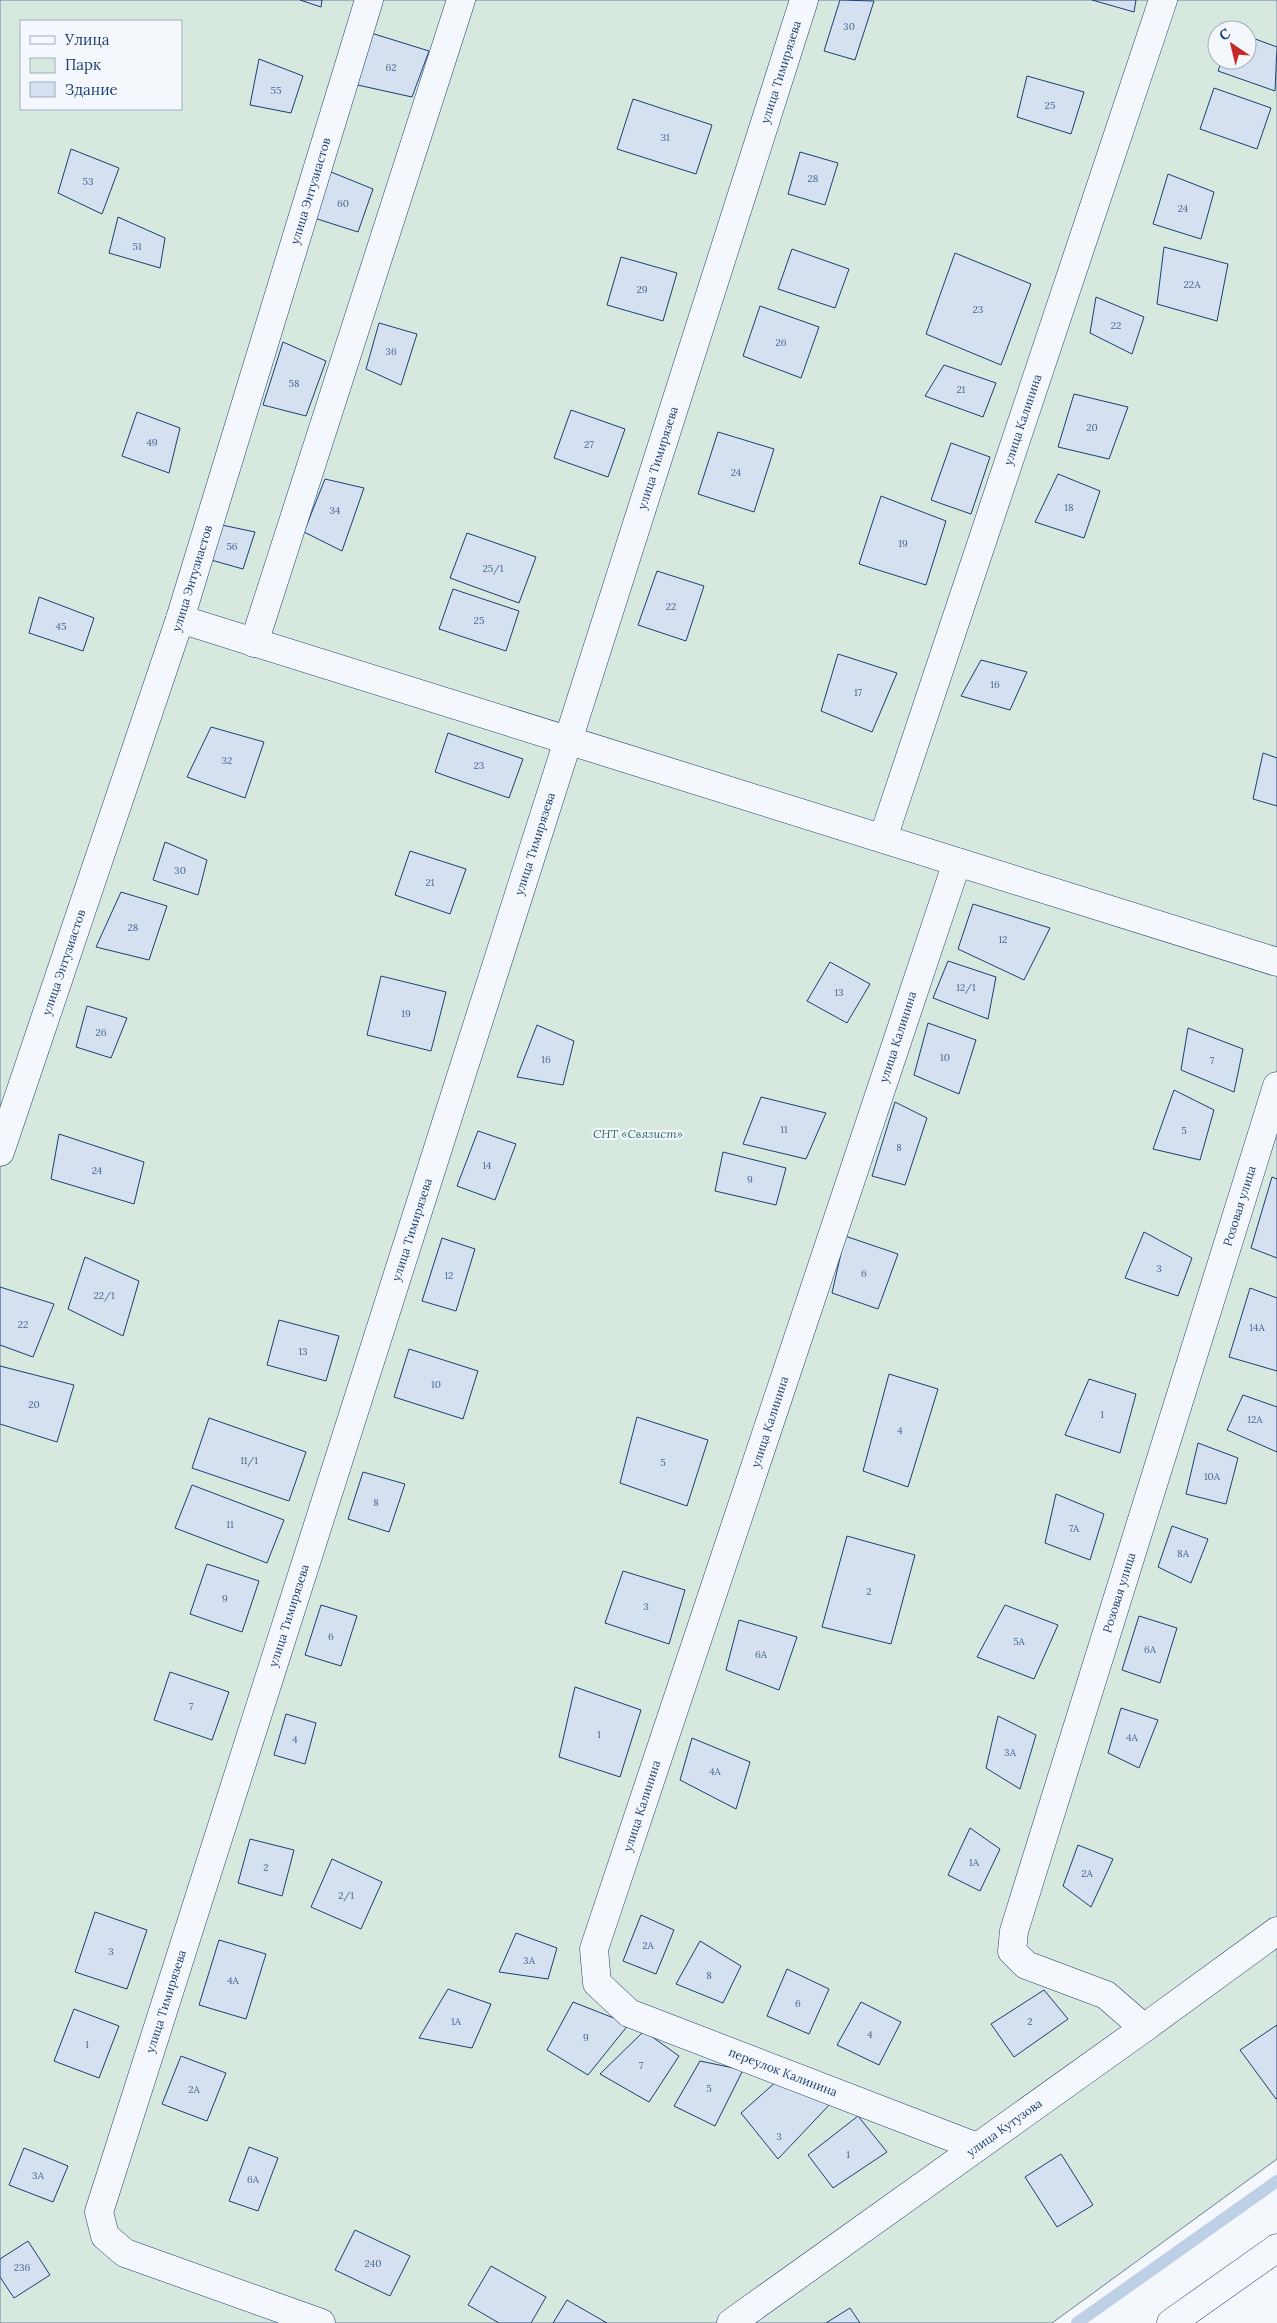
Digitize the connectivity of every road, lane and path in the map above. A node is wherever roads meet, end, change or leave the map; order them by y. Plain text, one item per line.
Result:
1 (369, 0) edge
2 (461, 0) edge
3 (804, 0) edge
4 (1163, 0) edge
5 (180, 619) junction
6 (254, 643) junction
7 (567, 740) junction
8 (883, 838) junction
9 (957, 862) junction
10 (1277, 962) edge
11 (1277, 1086) edge
12 (0, 1152) edge
13 (1277, 1931) edge
14 (597, 1983) joint
15 (1144, 2028) junction
16 (977, 2147) junction
17 (1277, 2248) edge
18 (321, 2323) edge
19 (731, 2323) edge
20 (1171, 2323) edge

1 - 5 street, улица Энтузиастов
2 - 6 street
3 - 7 street, улица Тимирязева
4 - 8 street, улица Калинина
5 - 6 street
5 - 12 street, улица Энтузиастов
6 - 7 street
7 - 8 street
7 - 18 street, улица Тимирязева
8 - 9 street
9 - 10 street
9 - 14 street, улица Калинина
11 - 15 street, Розовая улица
13 - 15 street, улица Кутузова
14 - 16 street, переулок Калинина
15 - 16 street, улица Кутузова
16 - 19 street, улица Кутузова
17 - 20 street

